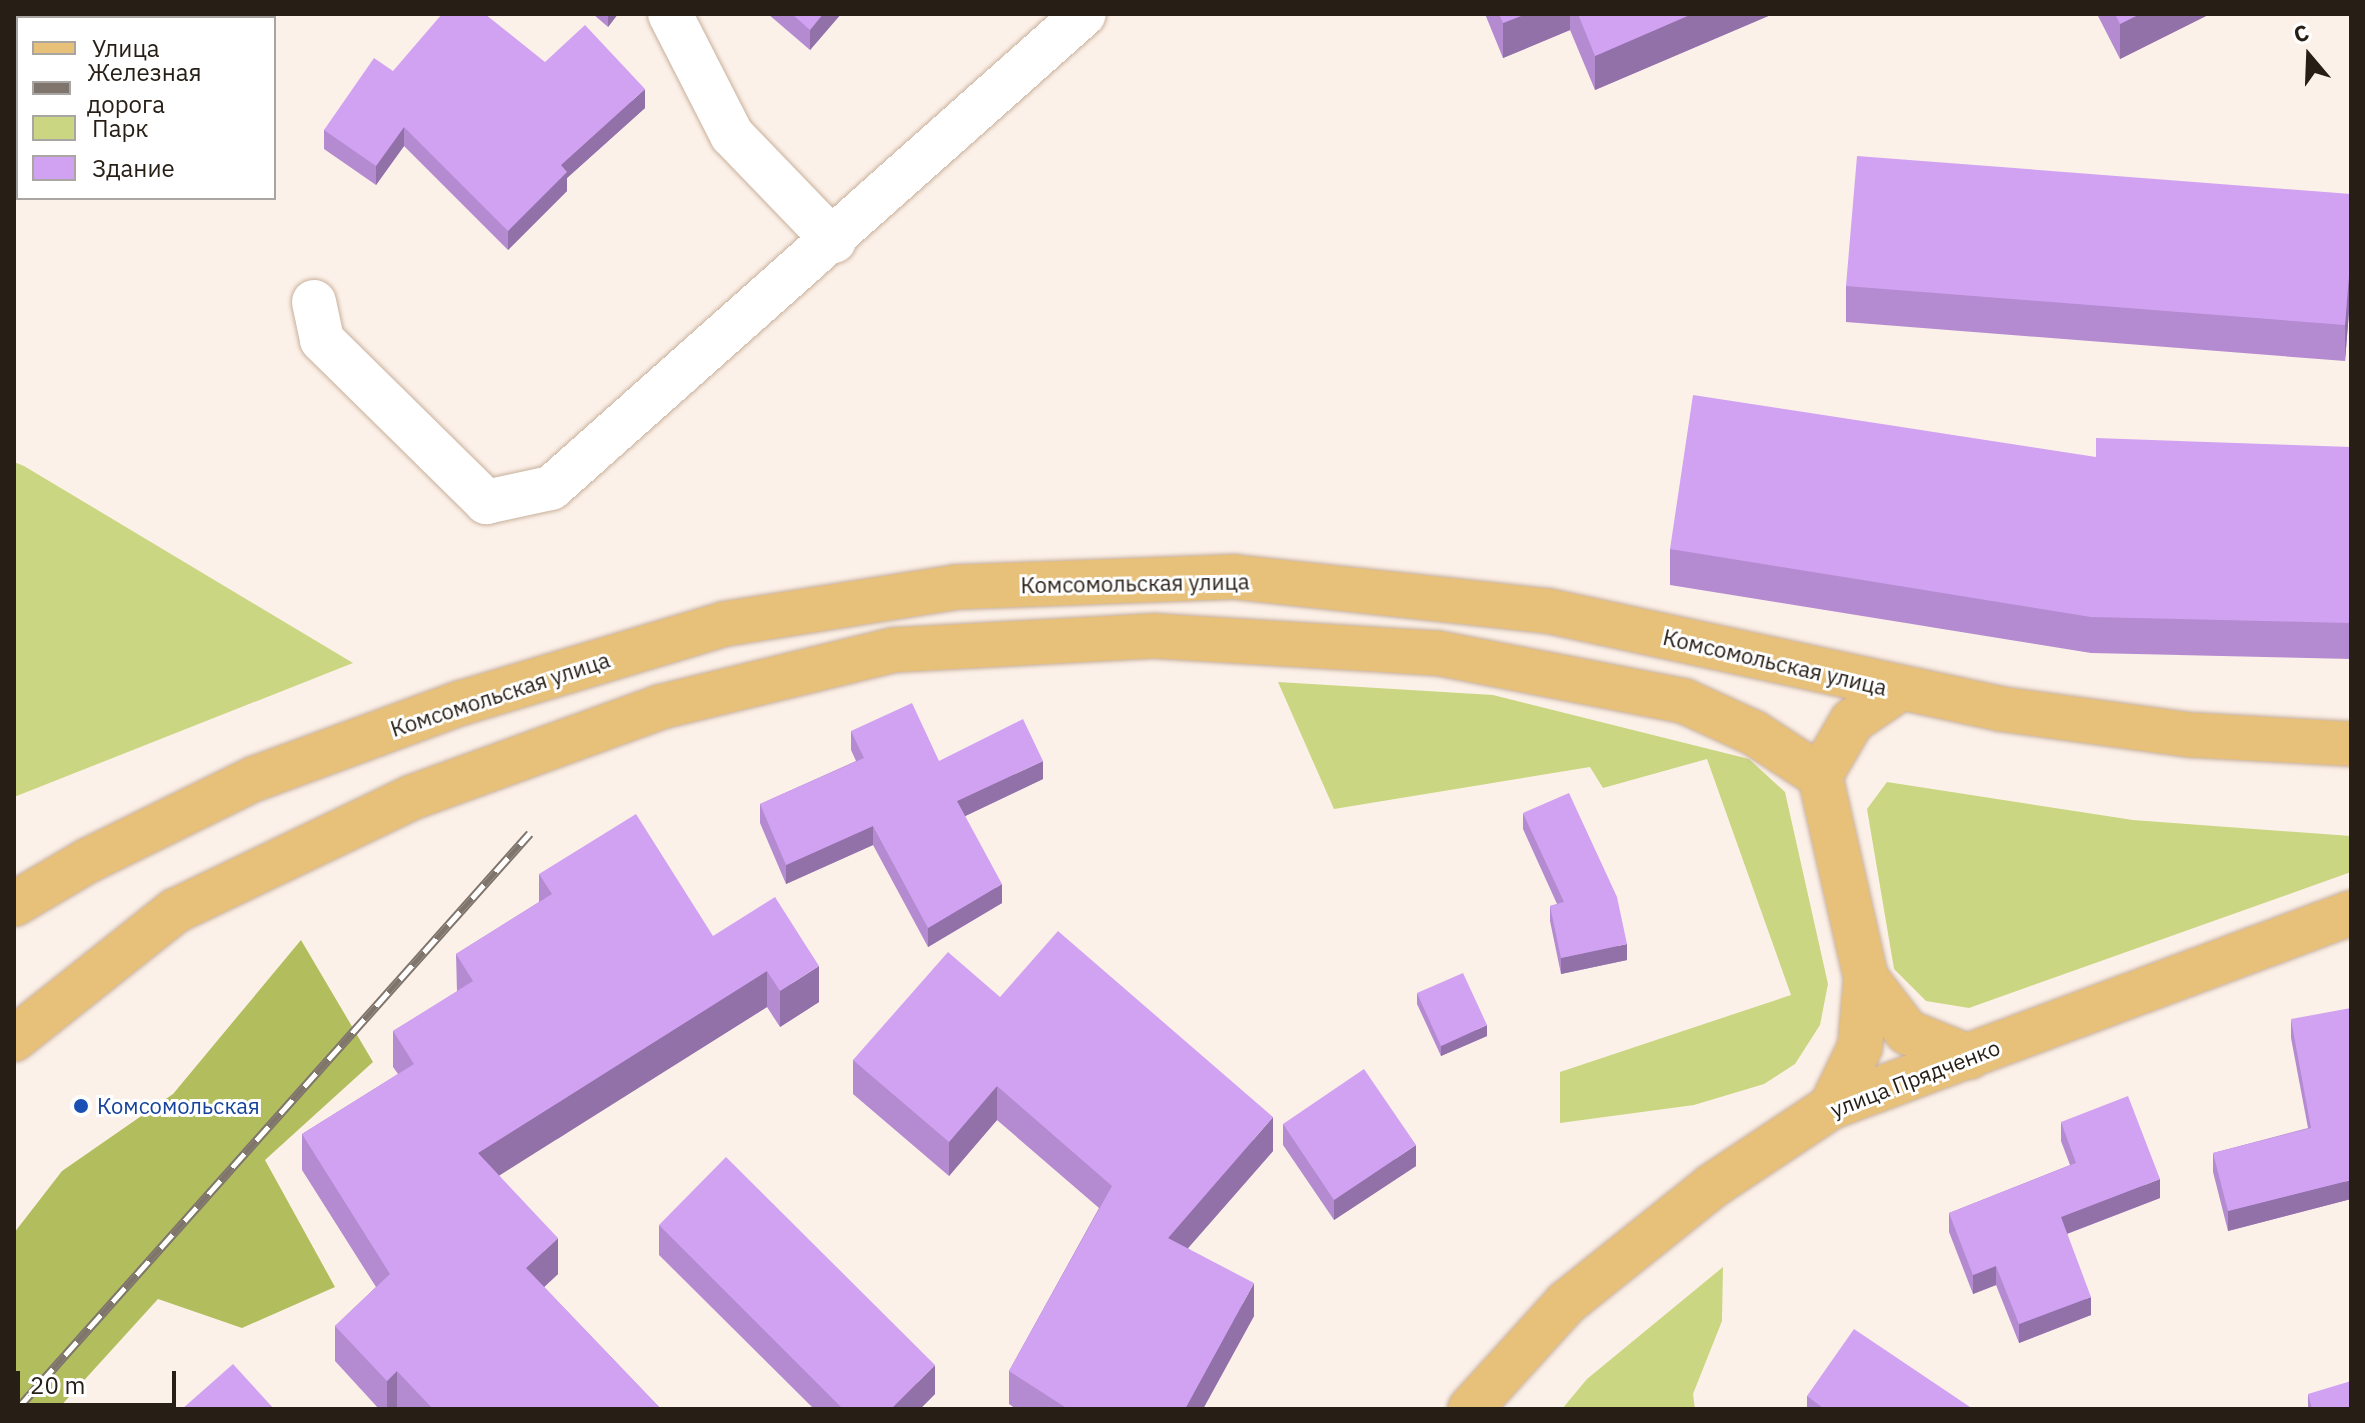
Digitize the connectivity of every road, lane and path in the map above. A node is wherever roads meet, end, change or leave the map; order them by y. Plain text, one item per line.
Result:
1 (670, 14) edge
2 (1084, 14) edge
3 (834, 241) junction
4 (314, 302) dead end
5 (1899, 689) junction
6 (2350, 745) edge
7 (1820, 776) junction
8 (14, 904) edge
9 (2351, 913) edge
10 (1866, 978) junction
11 (14, 1039) edge
12 (1969, 1057) junction
13 (1831, 1107) junction
14 (1470, 1409) edge

1 - 3 street
2 - 3 street
3 - 4 street
5 - 6 main road, Комсомольская улица
5 - 7 main road
5 - 8 main road, Комсомольская улица
7 - 10 main road
7 - 11 main road
9 - 12 main road, улица Прядченко
10 - 12 main road
10 - 13 main road
12 - 13 main road, улица Прядченко
13 - 14 main road, улица Прядченко

